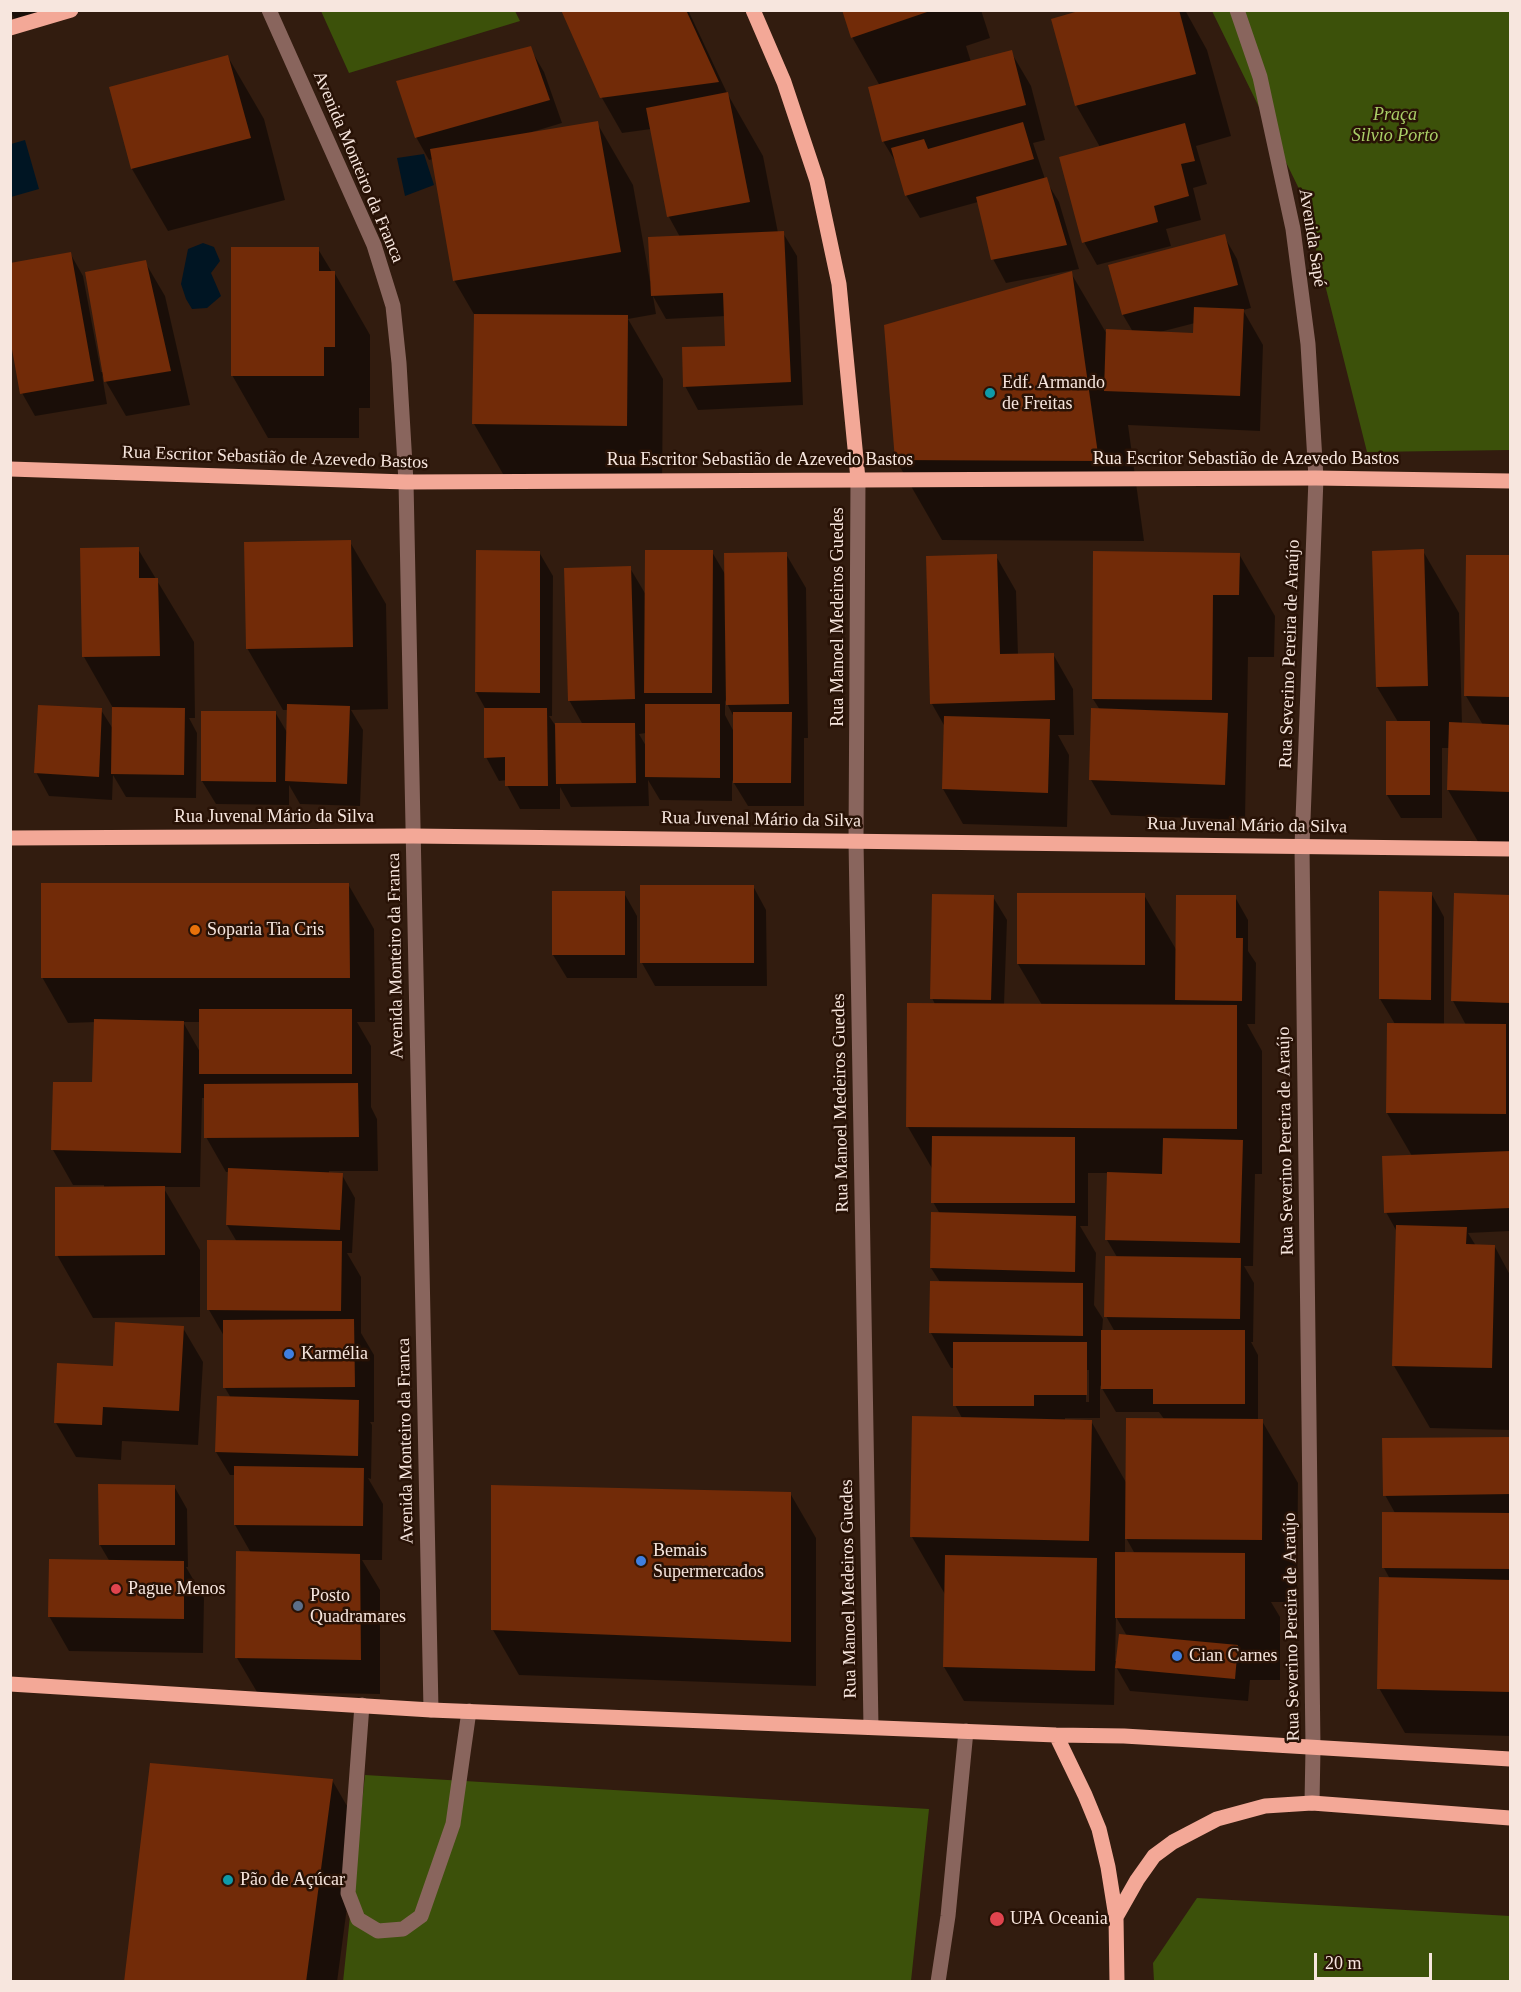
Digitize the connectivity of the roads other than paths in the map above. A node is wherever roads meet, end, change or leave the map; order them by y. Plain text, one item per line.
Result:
1 (71, 10) edge
2 (269, 10) edge
3 (753, 10) edge
4 (1237, 10) edge
5 (10, 28) edge
6 (10, 470) edge
7 (1316, 478) junction
8 (858, 479) junction
9 (1510, 481) edge
10 (406, 482) junction
11 (413, 836) junction
12 (10, 838) edge
13 (856, 841) junction
14 (1302, 846) junction
15 (1510, 849) edge
16 (10, 1684) edge
17 (362, 1705) junction
18 (431, 1710) junction
19 (470, 1711) junction
20 (871, 1727) junction
21 (966, 1731) junction
22 (1056, 1735) junction
23 (1313, 1748) junction
24 (1510, 1759) edge
25 (1312, 1803) junction
26 (1510, 1818) edge
27 (1116, 1917) junction
28 (938, 1982) edge
29 (1118, 1982) edge

1 - 5 main road
2 - 10 street, Avenida Monteiro da Franca
3 - 8 main road
4 - 7 street, Avenida Sapé
6 - 10 main road, Rua Escritor Sebastião de Azevedo Bastos
7 - 8 main road, Rua Escritor Sebastião de Azevedo Bastos
7 - 9 main road, Rua Escritor Sebastião de Azevedo Bastos
7 - 14 street, Rua Severino Pereira de Araújo
8 - 10 main road, Rua Escritor Sebastião de Azevedo Bastos
8 - 13 street, Rua Manoel Medeiros Guedes
10 - 11 street, Avenida Monteiro da Franca
11 - 12 main road, Rua Juvenal Mário da Silva
11 - 13 main road, Rua Juvenal Mário da Silva
11 - 18 street, Avenida Monteiro da Franca
13 - 14 main road, Rua Juvenal Mário da Silva
13 - 20 street, Rua Manoel Medeiros Guedes
14 - 15 main road, Rua Juvenal Mário da Silva
14 - 23 street, Rua Severino Pereira de Araújo
16 - 17 main road
17 - 18 main road
17 - 19 street
18 - 19 main road
19 - 20 main road
20 - 21 main road
21 - 22 main road
21 - 28 street
22 - 23 main road
22 - 27 main road
23 - 24 main road
23 - 25 street, Rua Severino Pereira de Araújo
25 - 26 main road
25 - 27 main road
27 - 29 main road

